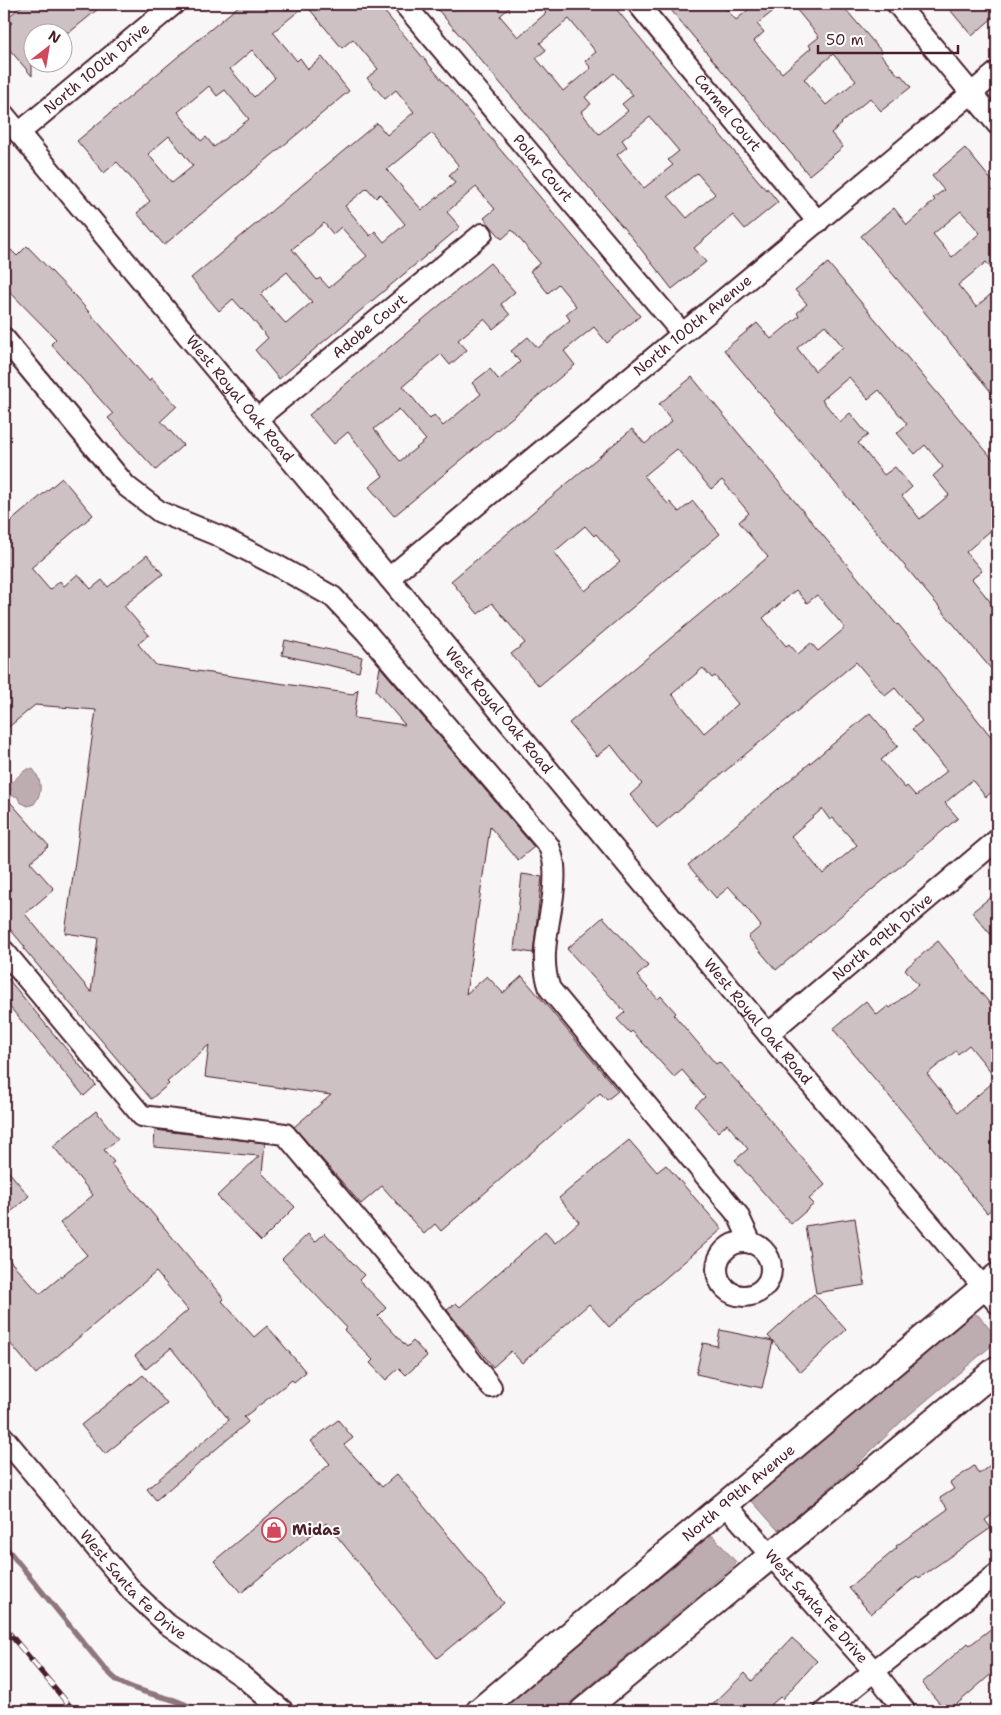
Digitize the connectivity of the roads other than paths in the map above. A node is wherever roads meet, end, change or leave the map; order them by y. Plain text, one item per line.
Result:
1 (174, 4) edge
2 (404, 4) edge
3 (638, 4) edge
4 (897, 4) edge
5 (997, 72) edge
6 (972, 94) junction
7 (4, 115) edge
8 (997, 124) edge
9 (19, 133) junction
10 (818, 222) junction
11 (482, 234) dead end
12 (682, 334) junction
13 (4, 338) edge
14 (257, 419) junction
15 (389, 578) junction
16 (997, 840) edge
17 (4, 950) edge
18 (768, 1034) junction
19 (751, 1243) dead end
20 (993, 1288) edge
21 (997, 1369) edge
22 (491, 1387) dead end
23 (4, 1438) edge
24 (726, 1505) junction
25 (772, 1556) junction
26 (997, 1574) edge
27 (874, 1671) junction
28 (283, 1711) edge
29 (479, 1711) edge
30 (584, 1711) edge
31 (825, 1711) edge
32 (905, 1711) edge

1 - 9 street, North 100th Drive
2 - 12 street, Polar Court
3 - 10 street, Carmel Court
4 - 6 street
5 - 6 street, North 100th Avenue
6 - 8 street
6 - 10 street, North 100th Avenue
7 - 9 street, West Royal Oak Road
9 - 14 street, West Royal Oak Road
10 - 12 street, North 100th Avenue
11 - 14 street, Adobe Court
12 - 15 street, North 100th Avenue
13 - 19 street
14 - 15 street, West Royal Oak Road
15 - 18 street, West Royal Oak Road
16 - 18 street, North 99th Drive
17 - 22 street
18 - 20 street, West Royal Oak Road
20 - 24 main road, North 99th Avenue
21 - 25 main road
23 - 28 street, West Santa Fe Drive
24 - 25 street, West Santa Fe Drive
24 - 29 main road, North 99th Avenue
25 - 27 street, West Santa Fe Drive
25 - 30 main road
26 - 27 street
27 - 31 street
27 - 32 street, West Santa Fe Drive

